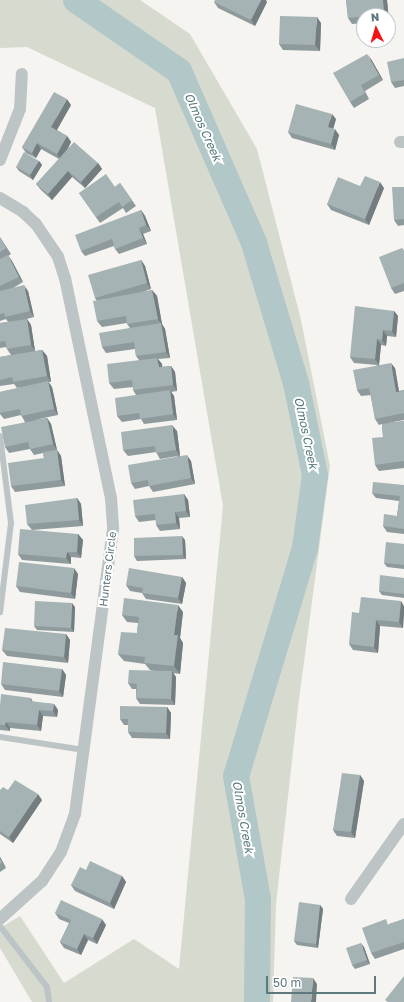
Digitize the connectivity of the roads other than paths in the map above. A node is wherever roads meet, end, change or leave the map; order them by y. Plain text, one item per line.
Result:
1 (22, 74) dead end
2 (0, 160) edge
3 (0, 198) edge
4 (0, 436) edge
5 (0, 612) edge
6 (0, 737) edge
7 (84, 750) junction
8 (404, 824) edge
9 (351, 899) dead end
10 (0, 919) edge
11 (0, 926) edge
12 (49, 1002) edge

1 - 2 street
3 - 7 street, Hunters Circle
4 - 5 lane
6 - 7 lane
7 - 10 street, Hunters Circle
8 - 9 street
11 - 12 lane

